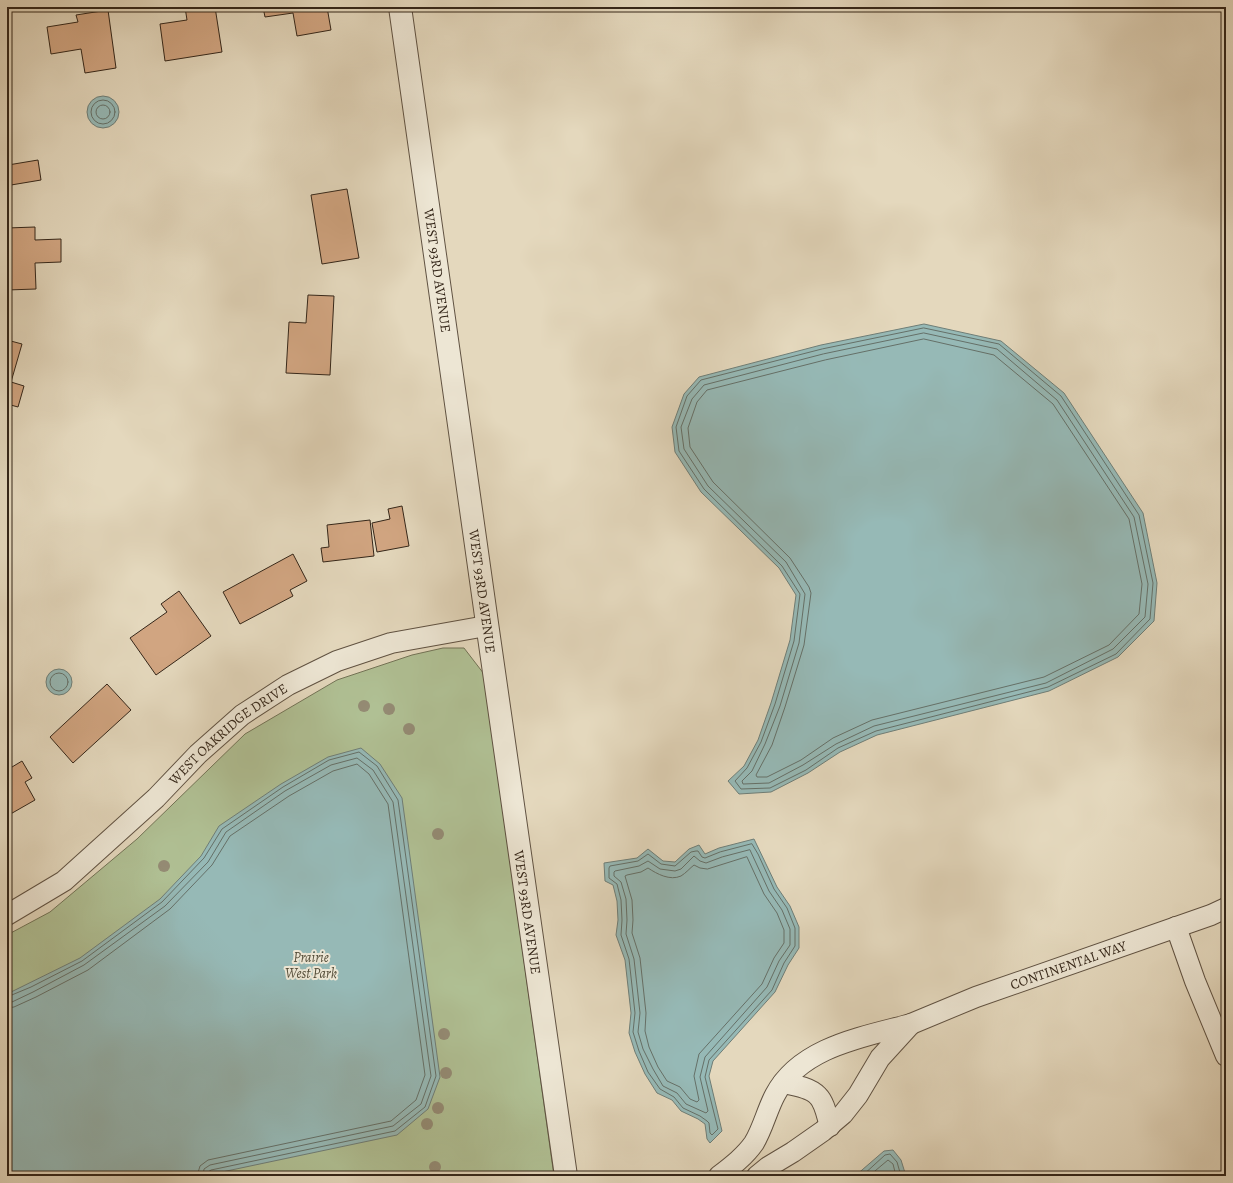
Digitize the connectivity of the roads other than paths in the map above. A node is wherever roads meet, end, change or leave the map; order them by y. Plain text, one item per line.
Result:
1 (400, 7) edge
2 (486, 626) junction
3 (1226, 908) edge
4 (7, 915) edge
5 (1176, 927) junction
6 (911, 1024) junction
7 (1226, 1056) edge
8 (783, 1083) junction
9 (830, 1126) junction
10 (732, 1172) edge
11 (566, 1176) edge
12 (757, 1176) edge

1 - 2 street, WEST 93RD AVENUE
2 - 4 street, WEST OAKRIDGE DRIVE
2 - 11 street, WEST 93RD AVENUE
3 - 5 street, CONTINENTAL WAY
5 - 6 street, CONTINENTAL WAY
5 - 7 street
6 - 8 street, CONTINENTAL WAY
6 - 9 street, CONTINENTAL WAY
8 - 9 street
8 - 10 street, CONTINENTAL WAY
9 - 12 street, CONTINENTAL WAY

